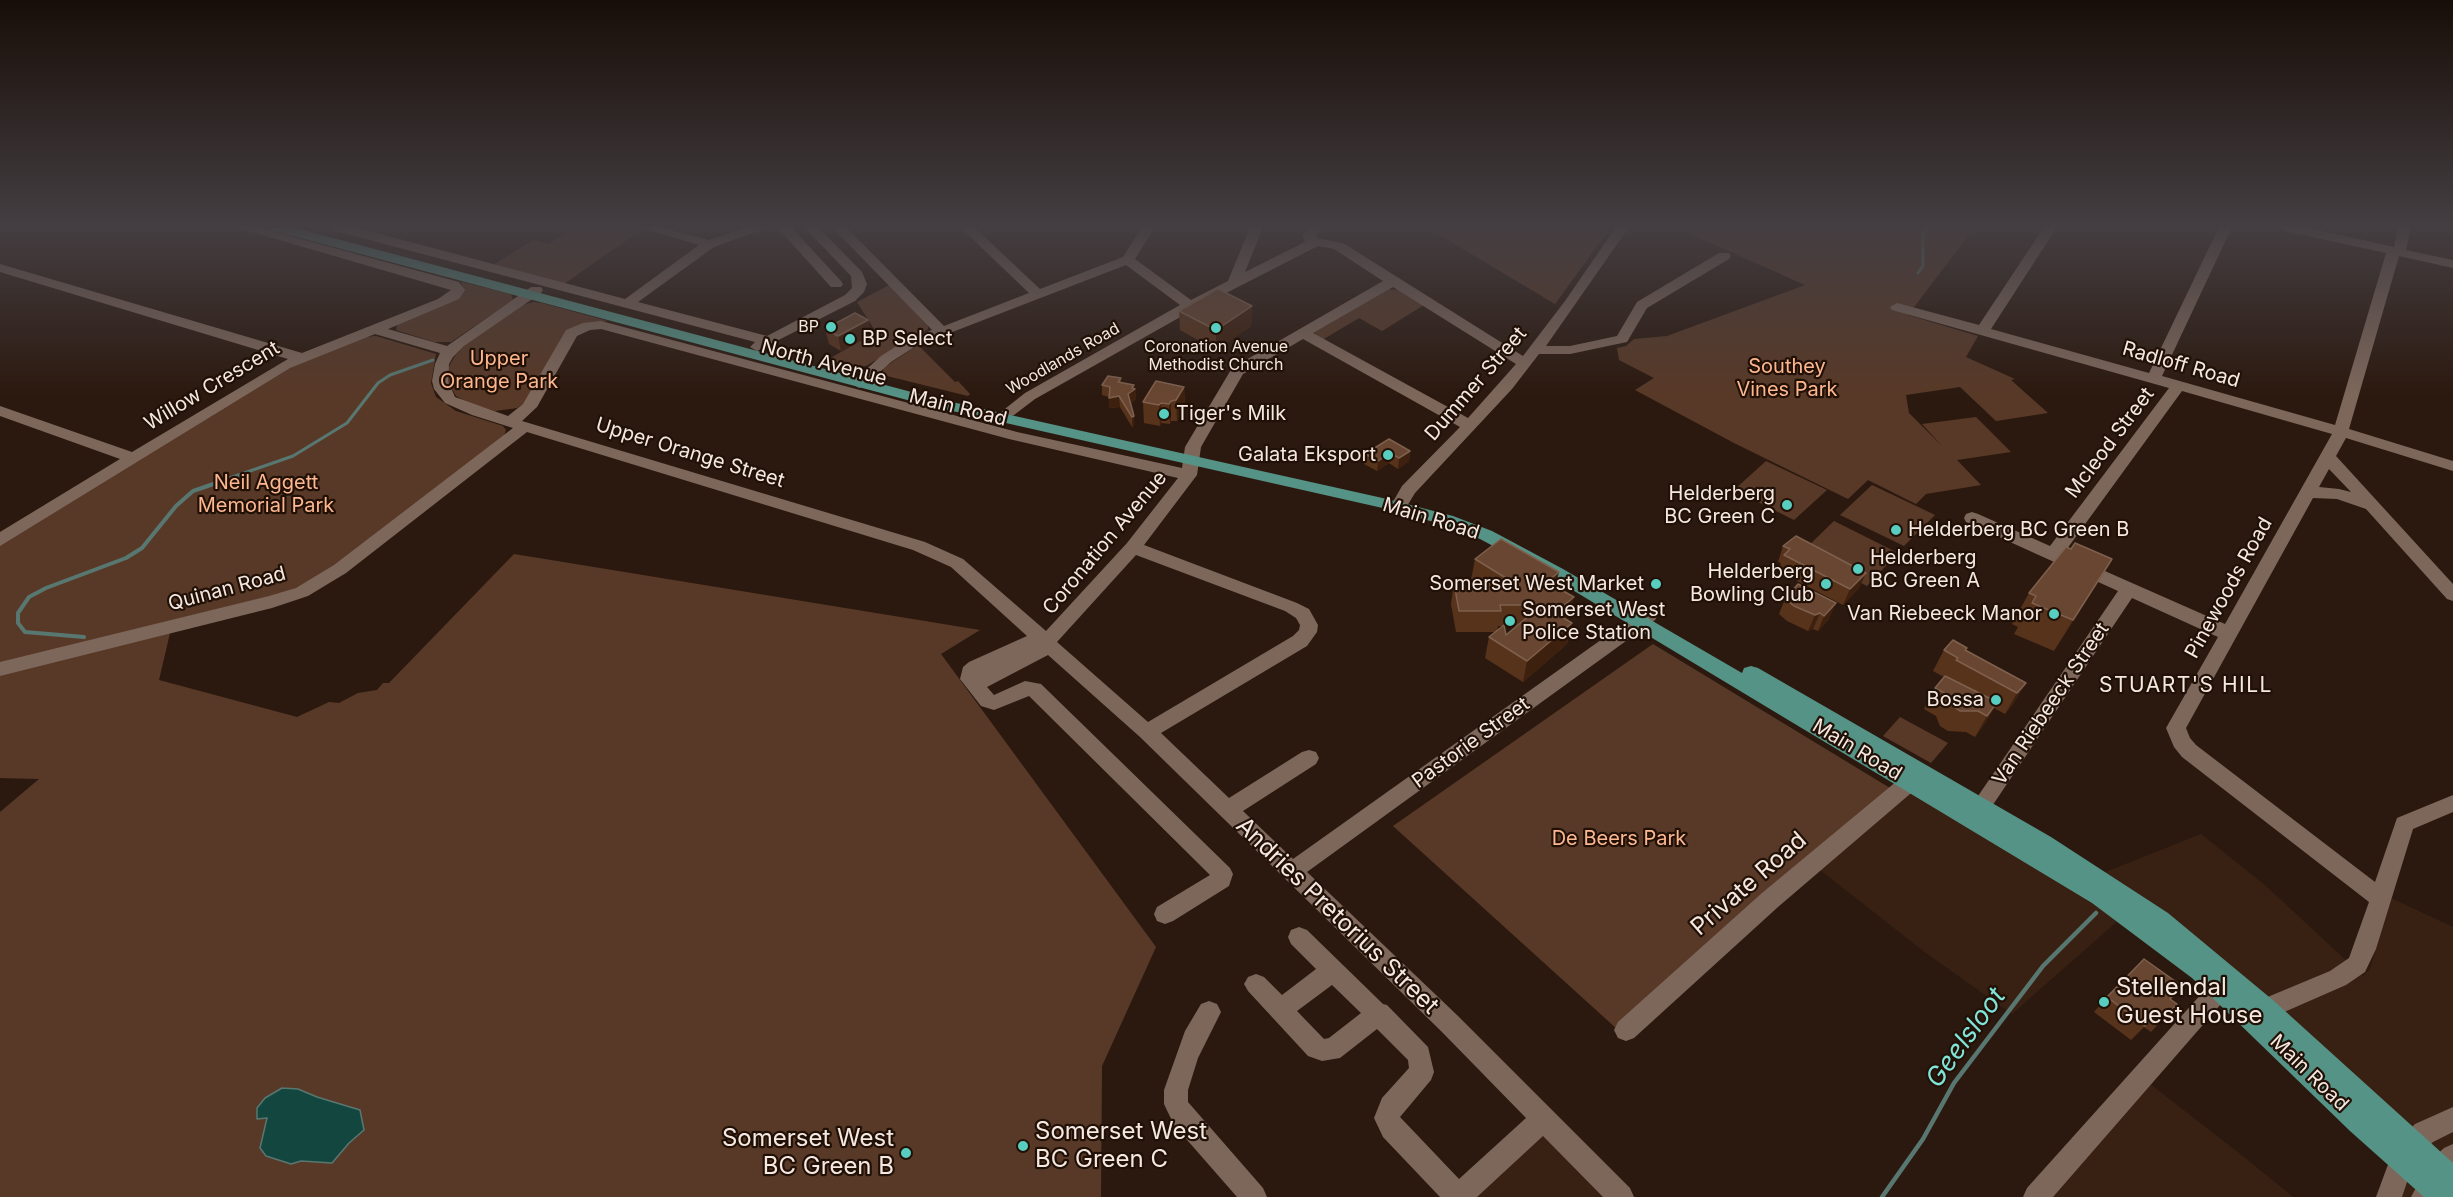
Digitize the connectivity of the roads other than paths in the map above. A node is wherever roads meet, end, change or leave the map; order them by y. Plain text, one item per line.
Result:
1 (50, 283) edge
2 (446, 283) edge
3 (498, 283) edge
4 (501, 283) edge
5 (547, 283) edge
6 (656, 283) edge
7 (860, 283) edge
8 (893, 283) edge
9 (1026, 283) edge
10 (1067, 283) edge
11 (1159, 283) edge
12 (1237, 283) edge
13 (1391, 283) edge
14 (1397, 283) edge
15 (1585, 283) edge
16 (1679, 283) edge
17 (2013, 283) edge
18 (2199, 283) edge
19 (2385, 283) edge
20 (1233, 285) joint
21 (534, 292) junction
22 (1038, 294) junction
23 (627, 304) junction
24 (1190, 306) junction
25 (1897, 307) dead end
26 (588, 326) joint
27 (375, 330) junction
28 (941, 331) junction
29 (1982, 331) junction
30 (1301, 332) junction
31 (758, 348) junction
32 (1535, 350) junction
33 (450, 351) junction
34 (302, 358) junction
35 (1525, 363) junction
36 (2153, 379) junction
37 (863, 380) junction
38 (2178, 386) junction
39 (0, 411) edge
40 (1009, 412) junction
41 (518, 425) junction
42 (1470, 426) junction
43 (2340, 431) junction
44 (133, 458) junction
45 (2328, 458) junction
46 (1191, 463) junction
47 (2453, 466) edge
48 (2308, 492) junction
49 (1401, 502) junction
50 (2372, 506) junction
51 (1972, 518) dead end
52 (0, 540) edge
53 (1133, 547) junction
54 (2053, 555) junction
55 (2129, 589) junction
56 (2453, 595) edge
57 (1644, 618) junction
58 (2229, 634) junction
59 (1045, 642) junction
60 (0, 669) edge
61 (1147, 732) junction
62 (1309, 759) dead end
63 (1910, 782) junction
64 (2453, 803) edge
65 (1228, 810) junction
66 (1977, 812) junction
67 (1292, 871) junction
68 (2380, 898) junction
69 (1165, 915) dead end
70 (1299, 937) dead end
71 (1333, 970) junction
72 (1256, 984) dead end
73 (2220, 989) junction
74 (2266, 1009) junction
75 (1280, 1010) junction
76 (1209, 1012) dead end
77 (1379, 1013) junction
78 (1626, 1030) dead end
79 (1544, 1119) junction
80 (2453, 1119) edge
81 (2407, 1152) junction
82 (2441, 1181) edge
83 (1254, 1197) edge
84 (1458, 1197) edge
85 (1621, 1197) edge
86 (2036, 1197) edge
87 (2389, 1197) edge

1 - 34 street
2 - 27 street, Willow Crescent
3 - 21 main road, Main Road
4 - 21 main road, Main Road
5 - 23 street
6 - 23 street
7 - 31 street
8 - 28 street
9 - 22 street
10 - 22 street
11 - 24 street
12 - 20 street, Woodlands Road
13 - 30 street, Coronation Avenue
14 - 35 street
15 - 32 street, Dummer Street
16 - 32 street
17 - 29 street
18 - 36 street, Mcleod Street
19 - 43 street, Pinewoods Road
20 - 24 street, Woodlands Road
21 - 31 main road, Main Road
21 - 33 street
22 - 28 street
23 - 31 street
24 - 40 street, Woodlands Road
25 - 29 street, Radloff Road
26 - 41 street, Quinan Road
26 - 46 street, North Avenue
27 - 33 street
27 - 34 street, Willow Crescent
28 - 37 street
29 - 36 street, Radloff Road
30 - 42 street
30 - 46 street, Coronation Avenue
31 - 37 main road, Main Road
32 - 35 street, Dummer Street
33 - 41 street, Upper Orange Street
34 - 44 street, Willow Crescent
35 - 42 street, Dummer Street
36 - 38 street, Radloff Road
37 - 40 main road, Main Road
37 - 46 main road, Main Road
38 - 43 street, Radloff Road
38 - 54 street, Mcleod Street
39 - 44 street
40 - 46 main road, Main Road
41 - 59 street, Upper Orange Street
41 - 60 street, Quinan Road
42 - 49 street, Dummer Street
43 - 45 street, Pinewoods Road
43 - 47 street, Radloff Road
44 - 52 street, Willow Crescent
45 - 48 street, Pinewoods Road
45 - 50 street
46 - 49 main road, Main Road
46 - 53 street, Coronation Avenue
48 - 50 street
48 - 58 street, Pinewoods Road
49 - 57 main road, Main Road
50 - 56 street
51 - 54 street
53 - 59 street, Coronation Avenue
53 - 61 street
54 - 55 street
55 - 58 street
55 - 66 street, Van Riebeeck Street
57 - 63 main road, Main Road
57 - 66 main road, Main Road
57 - 67 street, Pastorie Street
58 - 68 street, Pinewoods Road
59 - 61 street, Andries Pretorius Street
59 - 69 street, Coronation Avenue
61 - 65 street, Andries Pretorius Street
62 - 65 street
63 - 66 main road, Main Road
63 - 78 street, Private Road
64 - 68 street
65 - 67 street, Andries Pretorius Street
66 - 73 main road, Main Road
66 - 74 main road, Main Road
67 - 79 street, Andries Pretorius Street
68 - 74 street
70 - 71 street
71 - 75 street
71 - 77 street
72 - 75 street
73 - 81 main road, Main Road
73 - 86 street
74 - 81 main road, Main Road
75 - 77 street
76 - 83 street
77 - 84 street
79 - 84 street
79 - 85 street, Andries Pretorius Street
80 - 81 street
81 - 82 main road, Main Road
81 - 87 street

